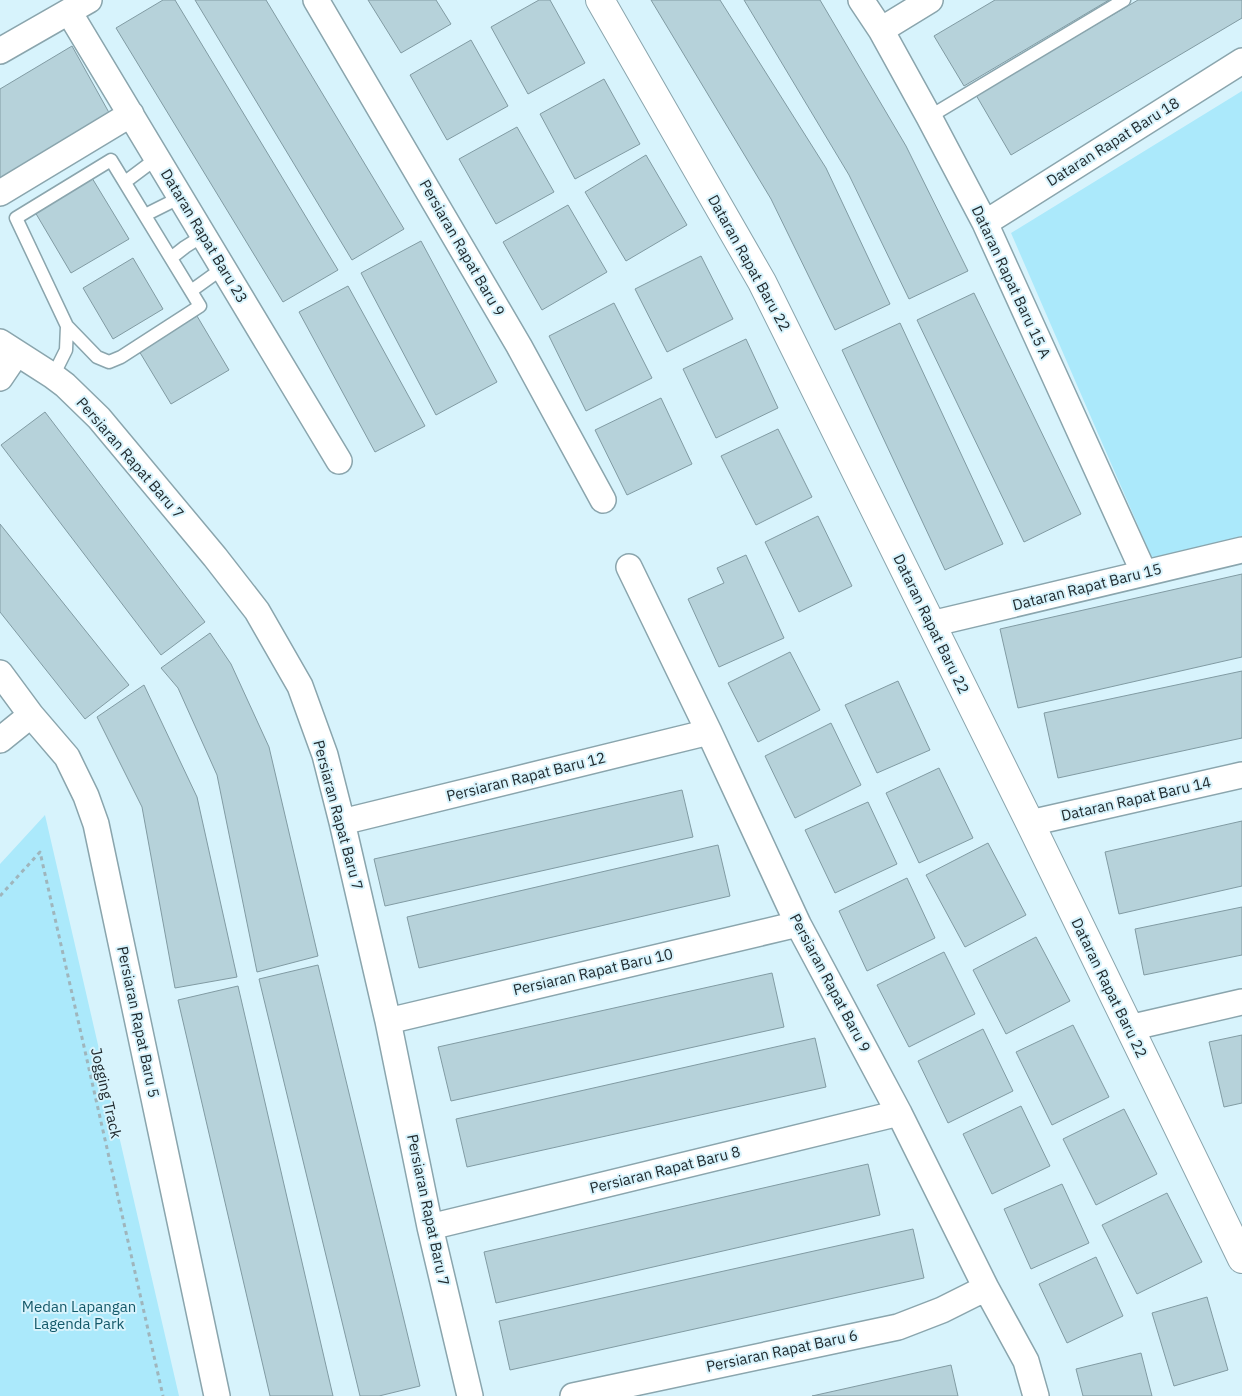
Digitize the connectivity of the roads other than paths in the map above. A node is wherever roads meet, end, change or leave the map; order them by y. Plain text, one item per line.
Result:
1 (316, 0) edge
2 (600, 0) edge
3 (862, 0) edge
4 (930, 0) edge
5 (1124, 0) edge
6 (79, 6) edge
7 (881, 30) junction
8 (0, 51) edge
9 (1242, 61) edge
10 (131, 114) junction
11 (929, 117) junction
12 (158, 158) junction
13 (125, 182) junction
14 (0, 193) edge
15 (181, 197) junction
16 (145, 215) junction
17 (985, 223) junction
18 (204, 235) junction
19 (171, 258) junction
20 (223, 268) junction
21 (191, 291) junction
22 (66, 326) junction
23 (8, 348) edge
24 (53, 376) junction
25 (0, 378) edge
26 (339, 461) dead end
27 (603, 500) dead end
28 (1242, 550) edge
29 (629, 567) dead end
30 (1144, 573) junction
31 (931, 624) junction
32 (0, 673) edge
33 (31, 715) junction
34 (709, 732) junction
35 (0, 740) edge
36 (1242, 776) edge
37 (342, 822) junction
38 (1030, 823) junction
39 (798, 924) junction
40 (1242, 1002) edge
41 (388, 1021) junction
42 (1129, 1028) junction
43 (899, 1113) junction
44 (1234, 1223) edge
45 (430, 1227) junction
46 (1242, 1259) edge
47 (986, 1288) junction
48 (217, 1396) edge
49 (470, 1396) edge
50 (573, 1396) edge
51 (1036, 1396) edge

1 - 27 street, Persiaran Rapat Baru 9
2 - 31 street, Dataran Rapat Baru 22
3 - 7 street, Dataran Rapat Baru 15 A
4 - 7 street
5 - 11 lane
6 - 8 street
6 - 10 street, Dataran Rapat Baru 23
7 - 11 street, Dataran Rapat Baru 15 A
9 - 17 street, Dataran Rapat Baru 18
10 - 12 street, Dataran Rapat Baru 23
10 - 14 street
11 - 17 street, Dataran Rapat Baru 15 A
12 - 13 lane
12 - 15 street, Dataran Rapat Baru 23
13 - 16 lane
13 - 22 lane
15 - 16 lane
15 - 18 street, Dataran Rapat Baru 23
16 - 19 lane
17 - 30 street, Dataran Rapat Baru 15 A
18 - 19 lane
18 - 20 street, Dataran Rapat Baru 23
19 - 21 lane
20 - 21 lane
20 - 26 street, Dataran Rapat Baru 23
21 - 22 lane
22 - 24 lane
23 - 24 street, Persiaran Rapat Baru 7
23 - 25 street
24 - 37 street, Persiaran Rapat Baru 7
28 - 30 street, Dataran Rapat Baru 15
29 - 34 street, Persiaran Rapat Baru 9
30 - 31 street, Dataran Rapat Baru 15
31 - 38 street, Dataran Rapat Baru 22
32 - 33 street, Persiaran Rapat Baru 5
33 - 35 street
33 - 48 street, Persiaran Rapat Baru 5
34 - 37 street, Persiaran Rapat Baru 12
34 - 39 street, Persiaran Rapat Baru 9
36 - 38 street, Dataran Rapat Baru 14
37 - 41 street, Persiaran Rapat Baru 7
38 - 42 street, Dataran Rapat Baru 22
39 - 41 street, Persiaran Rapat Baru 10
39 - 43 street, Persiaran Rapat Baru 9
40 - 42 street
41 - 45 street, Persiaran Rapat Baru 7
42 - 44 street, Dataran Rapat Baru 22
43 - 45 street, Persiaran Rapat Baru 8
43 - 47 street, Persiaran Rapat Baru 9
44 - 46 street, Dataran Rapat Baru 22
45 - 49 street, Persiaran Rapat Baru 7
47 - 50 street, Persiaran Rapat Baru 6
47 - 51 street, Persiaran Rapat Baru 9

